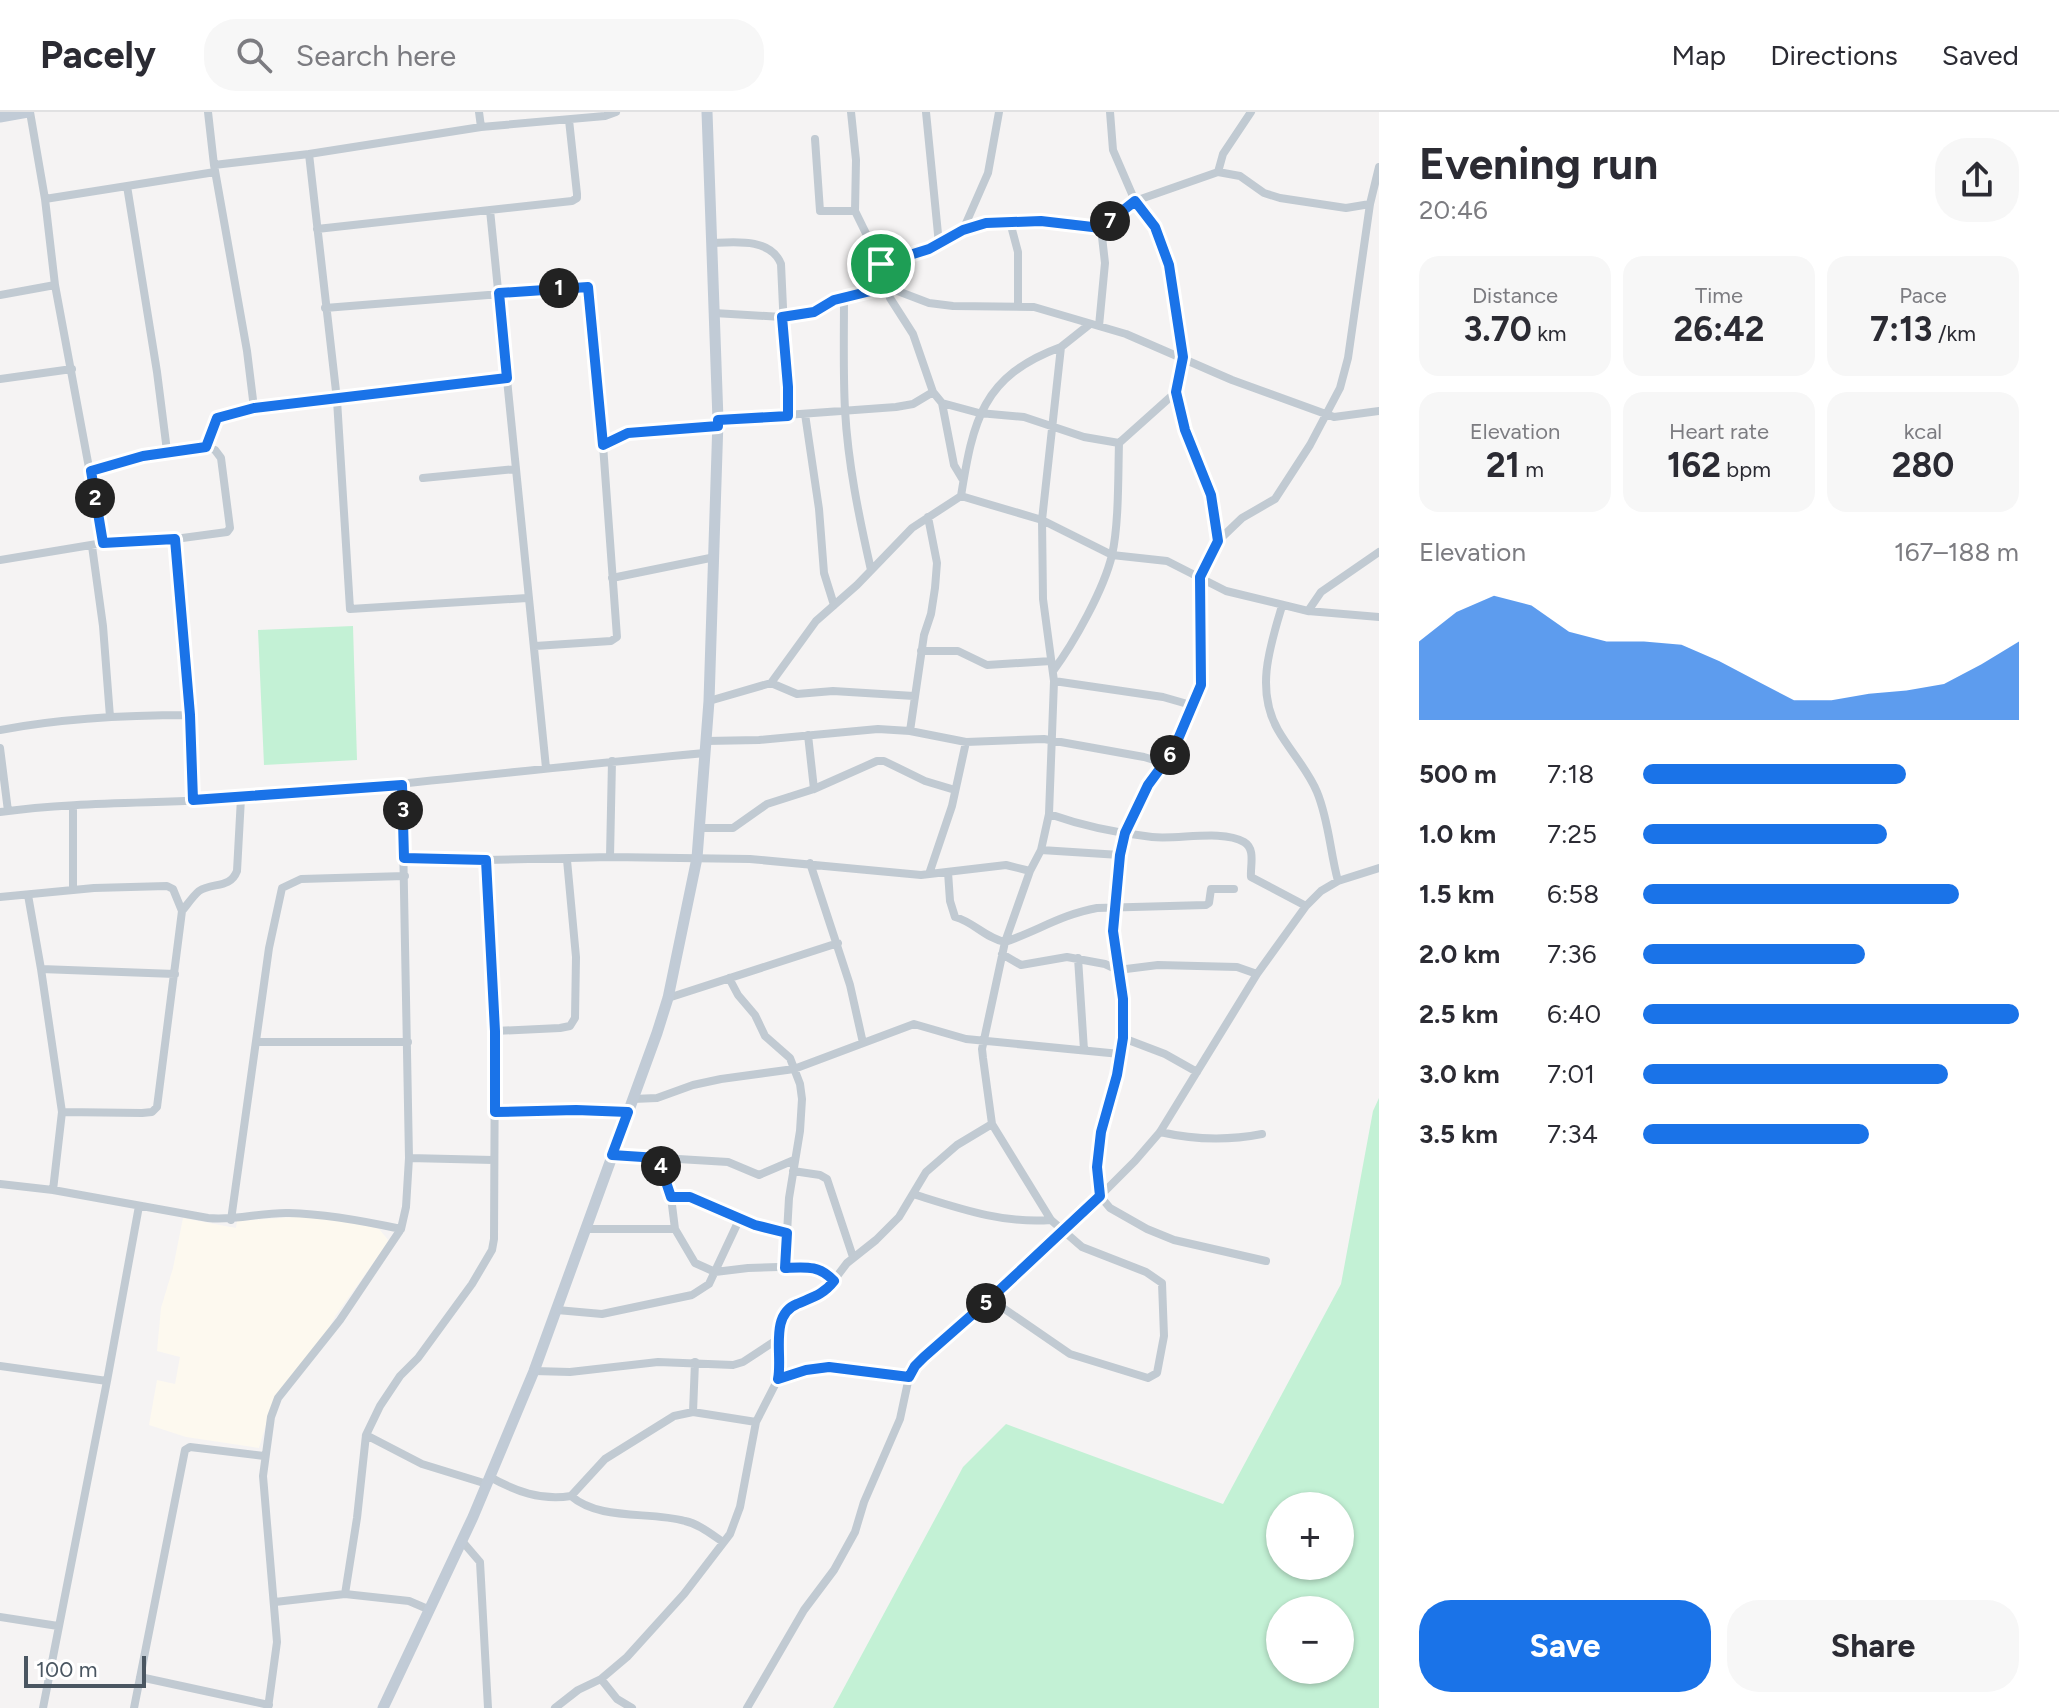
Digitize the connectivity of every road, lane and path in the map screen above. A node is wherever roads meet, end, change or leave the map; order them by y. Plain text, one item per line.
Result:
1 (29, 112) edge
2 (208, 112) edge
3 (479, 112) edge
4 (616, 112) edge
5 (707, 112) edge
6 (851, 112) edge
7 (926, 112) edge
8 (999, 112) edge
9 (1110, 112) edge
10 (1251, 112) edge
11 (0, 117) edge
12 (569, 120) junction
13 (481, 127) junction
14 (815, 139) dead end
15 (309, 154) junction
16 (1379, 167) edge
17 (214, 169) junction
18 (1218, 172) junction
19 (127, 186) junction
20 (45, 199) junction
21 (1135, 201) junction
22 (1370, 204) junction
23 (490, 210) junction
24 (855, 211) junction
25 (1010, 222) junction
26 (1101, 228) junction
27 (317, 229) junction
28 (963, 230) junction
29 (713, 243) junction
30 (939, 244) junction
31 (881, 264) junction
32 (55, 285) junction
33 (887, 287) junction
34 (499, 293) junction
35 (0, 295) edge
36 (844, 297) junction
37 (1018, 305) junction
38 (325, 308) junction
39 (714, 313) junction
40 (782, 317) junction
41 (1095, 325) junction
42 (1061, 347) junction
43 (1183, 357) junction
44 (72, 369) junction
45 (507, 378) junction
46 (0, 379) edge
47 (933, 392) junction
48 (1176, 392) junction
49 (337, 400) junction
50 (942, 403) junction
51 (254, 408) junction
52 (844, 409) junction
53 (1379, 411) edge
54 (979, 413) junction
55 (805, 414) junction
56 (1325, 414) junction
57 (788, 416) junction
58 (718, 423) junction
59 (1053, 425) junction
60 (1119, 443) junction
61 (603, 445) junction
62 (206, 447) junction
63 (167, 451) junction
64 (515, 469) junction
65 (91, 471) junction
66 (423, 478) dead end
67 (963, 480) junction
68 (961, 496) junction
69 (928, 517) junction
70 (1042, 520) junction
71 (175, 539) junction
72 (1218, 541) junction
73 (103, 543) junction
74 (92, 546) junction
75 (1379, 552) edge
76 (1112, 555) junction
77 (715, 557) junction
78 (0, 560) edge
79 (871, 570) junction
80 (1200, 577) junction
81 (612, 578) junction
82 (527, 598) junction
83 (834, 605) junction
84 (1282, 606) junction
85 (1308, 611) junction
86 (1379, 617) edge
87 (535, 646) junction
88 (921, 651) junction
89 (1052, 666) junction
90 (1054, 681) junction
91 (771, 683) junction
92 (914, 696) junction
93 (709, 701) junction
94 (1191, 705) junction
95 (190, 715) junction
96 (110, 717) junction
97 (0, 730) edge
98 (910, 731) junction
99 (808, 735) junction
100 (1052, 741) junction
101 (966, 742) junction
102 (706, 747) junction
103 (0, 748) edge
104 (612, 761) junction
105 (1164, 763) junction
106 (546, 768) junction
107 (402, 785) junction
108 (814, 789) junction
109 (955, 790) junction
110 (241, 798) junction
111 (193, 800) junction
112 (73, 806) junction
113 (4, 811) edge
114 (1049, 814) junction
115 (700, 828) junction
116 (1125, 833) junction
117 (1041, 850) junction
118 (1120, 855) junction
119 (610, 857) junction
120 (404, 858) junction
121 (697, 858) junction
122 (486, 860) junction
123 (567, 860) junction
124 (810, 863) junction
125 (1379, 868) edge
126 (1030, 871) junction
127 (948, 872) junction
128 (929, 874) junction
129 (405, 876) junction
130 (1338, 881) junction
131 (73, 889) junction
132 (1234, 889) dead end
133 (28, 895) junction
134 (0, 897) edge
135 (1306, 906) junction
136 (1113, 908) junction
137 (182, 911) junction
138 (1005, 942) junction
139 (838, 943) junction
140 (1002, 954) junction
141 (1078, 958) junction
142 (41, 969) junction
143 (1118, 970) junction
144 (175, 974) junction
145 (1257, 974) junction
146 (729, 978) junction
147 (668, 998) junction
148 (495, 1031) junction
149 (1123, 1038) junction
150 (984, 1040) junction
151 (257, 1042) junction
152 (408, 1042) junction
153 (863, 1043) junction
154 (1084, 1050) junction
155 (1120, 1054) junction
156 (794, 1069) junction
157 (1197, 1072) junction
158 (633, 1099) junction
159 (62, 1112) junction
160 (495, 1112) junction
161 (628, 1112) junction
162 (992, 1124) junction
163 (1160, 1132) junction
164 (1262, 1134) dead end
165 (612, 1155) junction
166 (409, 1158) junction
167 (658, 1158) junction
168 (493, 1160) junction
169 (794, 1160) junction
170 (793, 1171) junction
171 (0, 1184) edge
172 (53, 1190) junction
173 (913, 1194) junction
174 (1100, 1196) junction
175 (671, 1197) junction
176 (139, 1206) junction
177 (740, 1218) junction
178 (231, 1220) junction
179 (1051, 1220) junction
180 (401, 1229) junction
181 (585, 1229) junction
182 (675, 1229) junction
183 (1062, 1232) junction
184 (787, 1233) junction
185 (853, 1257) junction
186 (1266, 1261) dead end
187 (785, 1268) junction
188 (715, 1272) junction
189 (834, 1281) junction
190 (990, 1299) junction
191 (557, 1310) junction
192 (778, 1339) junction
193 (695, 1362) junction
194 (0, 1366) edge
195 (534, 1371) junction
196 (909, 1377) junction
197 (778, 1379) junction
198 (107, 1381) junction
199 (693, 1412) junction
200 (756, 1422) junction
201 (366, 1435) junction
202 (264, 1456) junction
203 (488, 1481) junction
204 (571, 1496) junction
205 (462, 1541) junction
206 (723, 1542) junction
207 (345, 1594) junction
208 (275, 1602) junction
209 (430, 1610) junction
210 (0, 1617) edge
211 (58, 1626) junction
212 (140, 1677) junction
213 (601, 1679) junction
214 (269, 1706) edge
215 (43, 1708) edge
216 (134, 1708) edge
217 (383, 1708) edge
218 (488, 1708) edge
219 (555, 1708) edge
220 (632, 1708) edge
221 (747, 1708) edge

1 - 11 street
1 - 20 street
2 - 17 street
3 - 13 street
4 - 12 street
5 - 29 street
6 - 24 street
7 - 30 street
8 - 28 street
9 - 21 street
10 - 18 street
12 - 13 street
12 - 23 street
13 - 15 street
14 - 24 street
15 - 17 street
15 - 27 street
16 - 22 street
17 - 19 street
17 - 51 street
18 - 21 street
18 - 22 street
19 - 20 street
19 - 63 street
20 - 32 street
21 - 26 street
21 - 43 street
22 - 56 street
23 - 27 street
23 - 34 street
24 - 31 street
25 - 26 street
25 - 28 street
25 - 37 street
26 - 41 street
27 - 38 street
28 - 30 street
29 - 39 street
29 - 40 street
30 - 31 street
31 - 33 street
32 - 35 street
32 - 44 street
33 - 36 street
33 - 37 street
33 - 47 street
34 - 38 street
34 - 45 street
34 - 61 street
36 - 40 street
36 - 52 street
37 - 41 street
38 - 49 street
39 - 40 street
39 - 58 street
40 - 57 street
41 - 42 street
41 - 43 street
42 - 54 street
42 - 59 street
43 - 48 street
43 - 56 street
44 - 46 street
44 - 65 street
45 - 49 street
45 - 64 street
47 - 50 street
47 - 52 street
48 - 60 street
48 - 72 street
49 - 51 street
49 - 82 street
50 - 54 street
50 - 67 street
51 - 62 street
52 - 55 street
52 - 79 street
53 - 56 street
54 - 59 street
54 - 67 street
55 - 57 street
55 - 83 street
56 - 72 street
57 - 58 street
58 - 61 street
58 - 77 street
59 - 60 street
59 - 70 street
60 - 76 street
61 - 81 street
62 - 63 street
62 - 71 street
63 - 65 street
64 - 66 street
64 - 82 street
65 - 73 street
67 - 68 street
68 - 69 street
68 - 70 street
69 - 79 street
69 - 88 street
70 - 76 street
70 - 89 street
71 - 73 street
71 - 95 street
72 - 80 street
73 - 74 street
74 - 78 street
74 - 96 street
75 - 85 street
76 - 80 street
76 - 89 street
77 - 81 street
77 - 93 street
79 - 83 street
80 - 84 street
80 - 94 street
81 - 87 street
82 - 87 street
83 - 91 street
84 - 85 street
84 - 130 street
85 - 86 street
87 - 106 street
88 - 89 street
88 - 92 street
89 - 90 street
90 - 94 street
90 - 100 street
91 - 92 street
91 - 93 street
92 - 98 street
93 - 102 street
94 - 105 street
95 - 96 street
95 - 111 street
96 - 97 street
98 - 99 street
98 - 101 street
99 - 102 street
99 - 108 street
100 - 101 street
100 - 105 street
100 - 114 street
101 - 109 street
102 - 104 street
102 - 115 street
103 - 113 street
104 - 106 street
104 - 119 street
105 - 116 street
106 - 107 street
107 - 110 street
107 - 120 street
108 - 109 street
108 - 115 street
109 - 128 street
110 - 111 street
110 - 137 street
111 - 112 street
112 - 113 street
112 - 131 street
114 - 116 street
114 - 117 street
115 - 121 street
116 - 118 street
116 - 135 street
117 - 118 street
117 - 126 street
118 - 136 street
119 - 121 street
119 - 123 street
120 - 122 street
120 - 129 street
121 - 124 street
121 - 147 street
122 - 123 street
122 - 148 street
123 - 148 street
124 - 128 street
124 - 139 street
125 - 130 street
126 - 127 street
126 - 138 street
127 - 128 street
127 - 138 street
129 - 151 street
129 - 152 street
130 - 135 street
131 - 133 street
131 - 137 street
132 - 136 street
133 - 134 street
133 - 142 street
135 - 145 street
136 - 138 street
136 - 143 street
137 - 144 street
138 - 140 street
139 - 146 street
139 - 153 street
140 - 141 street
140 - 150 street
141 - 143 street
141 - 154 street
142 - 144 street
142 - 159 street
143 - 145 street
143 - 149 street
144 - 159 street
145 - 157 street
146 - 147 street
146 - 156 street
147 - 158 street
148 - 160 street
149 - 155 street
149 - 157 street
150 - 153 street
150 - 154 street
150 - 162 street
151 - 152 street
151 - 178 street
152 - 166 street
153 - 156 street
154 - 155 street
155 - 174 street
156 - 158 street
156 - 169 street
157 - 163 street
158 - 161 street
159 - 172 street
160 - 161 street
160 - 168 street
161 - 165 street
162 - 173 street
162 - 179 street
163 - 164 street
163 - 174 street
165 - 167 street
165 - 181 street
166 - 168 street
166 - 180 street
167 - 169 street
167 - 175 street
168 - 201 street
169 - 170 street
170 - 184 street
170 - 185 street
171 - 172 street
172 - 176 street
173 - 179 street
173 - 185 street
174 - 183 street
174 - 186 street
175 - 177 street
175 - 182 street
176 - 178 street
176 - 198 street
177 - 184 street
177 - 188 street
178 - 180 street
179 - 183 street
180 - 202 street
181 - 182 street
181 - 191 street
182 - 188 street
183 - 190 street
183 - 190 street
184 - 187 street
185 - 189 street
187 - 188 street
187 - 189 street
188 - 191 street
189 - 192 street
190 - 196 street
191 - 195 street
192 - 193 street
192 - 197 street
193 - 195 street
193 - 199 street
194 - 198 street
195 - 203 street
196 - 197 street
196 - 221 street
197 - 200 street
198 - 211 street
199 - 200 street
199 - 204 street
200 - 206 street
201 - 203 street
201 - 207 street
202 - 208 street
202 - 212 street
203 - 204 street
203 - 205 street
204 - 206 street
205 - 209 street
205 - 218 street
206 - 213 street
207 - 208 street
207 - 209 street
208 - 214 street
209 - 217 street
210 - 211 street
211 - 215 street
212 - 214 street
212 - 216 street
213 - 219 street
213 - 220 street

